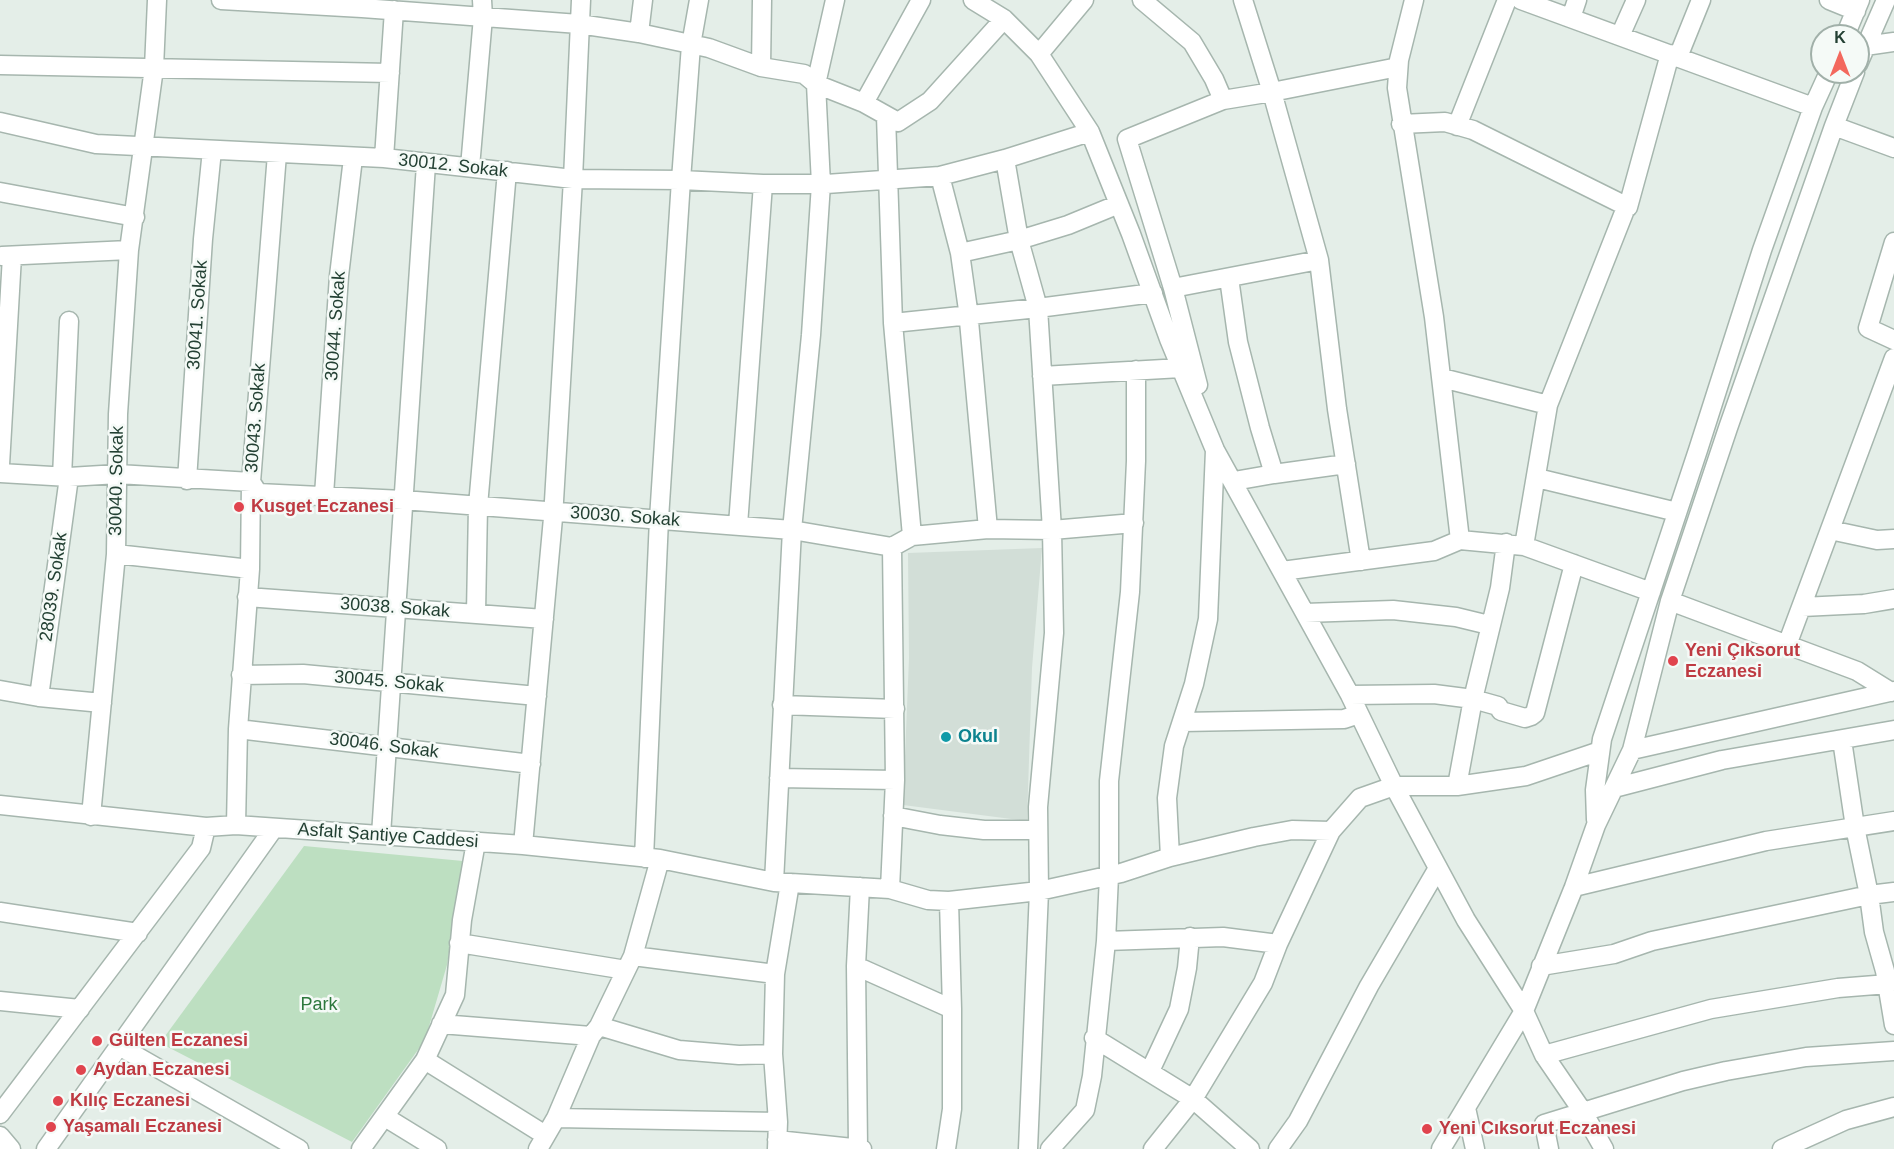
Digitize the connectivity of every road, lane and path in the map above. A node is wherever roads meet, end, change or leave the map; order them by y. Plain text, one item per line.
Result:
1 (157, 0) edge
2 (223, 0) edge
3 (581, 0) edge
4 (643, 0) edge
5 (699, 0) edge
6 (762, 0) edge
7 (835, 0) edge
8 (921, 0) edge
9 (973, 0) edge
10 (1084, 0) edge
11 (1243, 0) edge
12 (1414, 0) edge
13 (1507, 0) edge
14 (1521, 0) edge
15 (1577, 0) edge
16 (1636, 0) edge
17 (1701, 0) edge
18 (1829, 0) edge
19 (1886, 0) edge
20 (1151, 2) edge
21 (362, 4) edge
22 (1858, 5) edge
23 (482, 8) edge
24 (394, 10) junction
25 (1570, 18) junction
26 (1004, 19) junction
27 (579, 24) junction
28 (1850, 24) edge
29 (639, 33) junction
30 (1870, 35) edge
31 (1620, 36) junction
32 (1894, 42) edge
33 (691, 45) junction
34 (1870, 45) edge
35 (1039, 54) junction
36 (1674, 56) junction
37 (0, 65) edge
38 (761, 67) junction
39 (1398, 67) junction
40 (154, 68) junction
41 (390, 73) junction
42 (816, 84) junction
43 (1824, 84) edge
44 (1850, 84) edge
45 (1272, 92) junction
46 (1223, 100) junction
47 (864, 103) junction
48 (1813, 107) junction
49 (886, 116) junction
50 (0, 122) edge
51 (1401, 123) junction
52 (1457, 126) junction
53 (1834, 126) junction
54 (1090, 132) junction
55 (144, 146) junction
56 (1894, 148) edge
57 (212, 150) junction
58 (277, 154) junction
59 (353, 158) junction
60 (384, 158) junction
61 (1005, 159) junction
62 (426, 164) junction
63 (470, 167) junction
64 (507, 171) junction
65 (940, 176) junction
66 (573, 179) junction
67 (681, 180) junction
68 (889, 180) junction
69 (763, 184) junction
70 (821, 184) junction
71 (0, 192) edge
72 (1119, 204) junction
73 (1628, 207) junction
74 (135, 217) junction
75 (1019, 240) junction
76 (1894, 242) edge
77 (129, 250) junction
78 (960, 253) junction
79 (6, 256) edge
80 (1319, 260) junction
81 (1229, 278) junction
82 (1173, 288) junction
83 (1153, 293) junction
84 (1038, 308) junction
85 (969, 316) junction
86 (69, 321) dead end
87 (892, 323) junction
88 (1894, 340) edge
89 (3, 357) edge
90 (1894, 358) edge
91 (1181, 368) junction
92 (1136, 370) junction
93 (1042, 376) junction
94 (1442, 378) junction
95 (1548, 405) junction
96 (1199, 410) junction
97 (1215, 450) junction
98 (1346, 464) junction
99 (0, 465) edge
100 (0, 473) edge
101 (118, 474) junction
102 (1274, 474) junction
103 (66, 477) junction
104 (1537, 478) junction
105 (187, 480) junction
106 (252, 482) junction
107 (1234, 482) junction
108 (324, 495) junction
109 (403, 500) junction
110 (478, 506) junction
111 (553, 511) junction
112 (1677, 512) junction
113 (659, 519) junction
114 (1134, 523) junction
115 (738, 525) junction
116 (988, 529) junction
117 (792, 530) junction
118 (1052, 530) junction
119 (1830, 530) junction
120 (912, 536) junction
121 (1894, 539) edge
122 (1460, 540) junction
123 (1515, 545) junction
124 (892, 546) junction
125 (116, 554) junction
126 (1361, 561) junction
127 (1574, 564) junction
128 (249, 568) junction
129 (1282, 571) junction
130 (1651, 592) junction
131 (247, 597) junction
132 (1894, 599) edge
133 (1670, 601) junction
134 (1802, 607) junction
135 (396, 609) junction
136 (476, 613) junction
137 (1305, 613) junction
138 (544, 619) junction
139 (1489, 625) junction
140 (1787, 645) junction
141 (241, 675) junction
142 (391, 682) junction
143 (0, 690) edge
144 (1892, 692) edge
145 (1350, 695) junction
146 (537, 696) junction
147 (39, 697) junction
148 (1473, 699) junction
149 (102, 703) junction
150 (782, 705) junction
151 (895, 709) junction
152 (1359, 714) junction
153 (1182, 722) junction
154 (238, 729) junction
155 (1894, 730) edge
156 (1842, 740) junction
157 (387, 746) junction
158 (1632, 750) junction
159 (1600, 751) junction
160 (531, 764) junction
161 (779, 778) junction
162 (895, 780) junction
163 (1394, 786) junction
164 (1457, 786) junction
165 (1614, 788) junction
166 (0, 805) edge
167 (90, 816) junction
168 (893, 816) junction
169 (1894, 821) edge
170 (236, 825) junction
171 (1596, 825) junction
172 (206, 827) junction
173 (1855, 827) junction
174 (274, 828) junction
175 (1037, 830) junction
176 (1331, 831) junction
177 (381, 835) junction
178 (476, 842) junction
179 (524, 845) junction
180 (1170, 856) junction
181 (652, 859) junction
182 (1438, 868) junction
183 (1109, 876) junction
184 (782, 883) junction
185 (860, 887) junction
186 (1574, 887) junction
187 (890, 889) junction
188 (1039, 891) junction
189 (1894, 892) edge
190 (1869, 895) junction
191 (949, 901) junction
192 (0, 912) edge
193 (138, 933) junction
194 (1190, 937) junction
195 (1106, 941) junction
196 (459, 943) junction
197 (1278, 945) junction
198 (629, 963) junction
199 (856, 966) junction
200 (1541, 966) junction
201 (775, 974) junction
202 (1889, 974) edge
203 (0, 1001) edge
204 (80, 1009) junction
205 (952, 1009) junction
206 (1524, 1011) junction
207 (441, 1024) junction
208 (1894, 1025) edge
209 (595, 1031) junction
210 (1094, 1038) junction
211 (119, 1046) junction
212 (1894, 1051) edge
213 (773, 1054) junction
214 (1544, 1055) junction
215 (425, 1060) junction
216 (1150, 1071) junction
217 (1193, 1099) junction
218 (1894, 1107) edge
219 (1466, 1108) junction
220 (1582, 1112) junction
221 (0, 1114) edge
222 (385, 1117) junction
223 (556, 1118) junction
224 (778, 1137) edge
225 (541, 1142) edge
226 (860, 1148) edge
227 (46, 1149) edge
228 (299, 1149) edge
229 (362, 1149) edge
230 (437, 1149) edge
231 (946, 1149) edge
232 (1028, 1149) edge
233 (1050, 1149) edge
234 (1154, 1149) edge
235 (1250, 1149) edge
236 (1278, 1149) edge
237 (1442, 1149) edge
238 (1475, 1149) edge
239 (1549, 1149) edge
240 (1604, 1149) edge
241 (1782, 1149) edge

1 - 40 street, 30040. Sokak
2 - 21 street
3 - 27 street
4 - 29 street
5 - 33 street
6 - 38 street
7 - 42 street
8 - 47 street
9 - 26 street
10 - 35 street
11 - 45 street
12 - 39 street
13 - 52 street
14 - 25 street
15 - 25 street
16 - 31 street
17 - 36 street
18 - 22 street
19 - 30 street
20 - 46 street
21 - 24 street
22 - 28 street
23 - 24 street
23 - 27 street
23 - 63 street
24 - 41 street
25 - 31 street
26 - 35 street
26 - 49 street
27 - 29 street
27 - 66 street
29 - 33 street
31 - 36 street
32 - 34 street
33 - 38 street
33 - 67 street
35 - 54 street
36 - 48 street
36 - 73 street
37 - 40 street
38 - 42 street
39 - 45 street
39 - 51 street
40 - 41 street
40 - 55 street, 30040. Sokak
41 - 60 street
42 - 47 street
42 - 70 street
43 - 48 street
44 - 53 street
45 - 46 street
45 - 80 street
46 - 82 street
47 - 49 street
48 - 112 street
49 - 68 street
50 - 55 street, 30012. Sokak
51 - 52 street
51 - 94 street
52 - 73 street
53 - 56 street
53 - 133 street
54 - 61 street, 30012. Sokak
54 - 72 street
55 - 57 street, 30012. Sokak
55 - 74 street, 30040. Sokak
57 - 58 street, 30012. Sokak
57 - 105 street, 30041. Sokak
58 - 59 street, 30012. Sokak
58 - 106 street, 30043. Sokak
59 - 60 street, 30012. Sokak
59 - 108 street, 30044. Sokak
60 - 62 street, 30012. Sokak
61 - 65 street, 30012. Sokak
61 - 75 street
62 - 63 street, 30012. Sokak
62 - 109 street
63 - 64 street, 30012. Sokak
64 - 66 street, 30012. Sokak
64 - 110 street
65 - 68 street, 30012. Sokak
65 - 78 street
66 - 67 street, 30012. Sokak
66 - 111 street
67 - 69 street, 30012. Sokak
67 - 113 street
68 - 70 street, 30012. Sokak
68 - 87 street
69 - 70 street, 30012. Sokak
69 - 115 street
70 - 117 street
71 - 74 street
72 - 75 street
72 - 83 street
73 - 95 street
74 - 77 street, 30040. Sokak
75 - 78 street
75 - 84 street
76 - 88 street
77 - 79 street
77 - 101 street, 30040. Sokak
78 - 85 street
79 - 89 street
80 - 81 street
80 - 98 street
81 - 82 street
81 - 102 street
82 - 96 street
83 - 84 street
83 - 91 street
84 - 85 street
84 - 93 street
85 - 87 street
85 - 116 street
86 - 103 street, 28039. Sokak
87 - 120 street
89 - 99 street
90 - 119 street
91 - 92 street
91 - 96 street
92 - 93 street
92 - 114 street
93 - 118 street
94 - 95 street
94 - 122 street
95 - 104 street
96 - 97 street
97 - 107 street
97 - 153 street
98 - 102 street
98 - 126 street
100 - 103 street, 30030. Sokak
101 - 103 street, 30030. Sokak
101 - 105 street, 30030. Sokak
101 - 125 street, 30040. Sokak
102 - 107 street
103 - 147 street, 28039. Sokak
104 - 112 street
104 - 123 street
105 - 106 street, 30030. Sokak
106 - 108 street, 30030. Sokak
106 - 128 street, 30043. Sokak
107 - 129 street
108 - 109 street, 30030. Sokak
109 - 110 street, 30030. Sokak
109 - 135 street
110 - 111 street, 30030. Sokak
110 - 136 street
111 - 113 street, 30030. Sokak
111 - 138 street
112 - 130 street
113 - 115 street, 30030. Sokak
113 - 181 street
114 - 118 street
114 - 183 street
115 - 117 street, 30030. Sokak
116 - 118 street
116 - 120 street
117 - 124 street, 30030. Sokak
117 - 150 street
118 - 175 street
119 - 121 street
119 - 134 street
120 - 124 street
122 - 123 street
122 - 126 street
123 - 127 street
123 - 139 street
124 - 151 street
125 - 128 street
125 - 149 street, 30040. Sokak
126 - 129 street
127 - 130 street
127 - 148 street
128 - 131 street, 30043. Sokak
129 - 137 street
130 - 159 street
131 - 135 street, 30038. Sokak
131 - 141 street, 30043. Sokak
132 - 134 street
133 - 140 street
133 - 158 street
134 - 140 street
135 - 136 street, 30038. Sokak
135 - 142 street
136 - 138 street, 30038. Sokak
137 - 139 street
137 - 145 street
138 - 146 street
139 - 148 street
140 - 144 street
141 - 142 street, 30045. Sokak
141 - 154 street, 30043. Sokak
142 - 146 street, 30045. Sokak
142 - 157 street
143 - 147 street
144 - 158 street
145 - 148 street
145 - 152 street
146 - 160 street
147 - 149 street
148 - 164 street
149 - 167 street, 30040. Sokak
150 - 151 street
150 - 161 street
151 - 162 street
152 - 153 street
152 - 163 street
153 - 180 street
154 - 157 street, 30046. Sokak
154 - 170 street, 30043. Sokak
155 - 156 street
156 - 165 street
156 - 173 street
157 - 160 street, 30046. Sokak
157 - 177 street
158 - 165 street
159 - 164 street
159 - 171 street
160 - 179 street
161 - 162 street
161 - 184 street
162 - 168 street
163 - 164 street
163 - 176 street
163 - 182 street
165 - 171 street
166 - 167 street, Asfalt Şantiye Caddesi
167 - 172 street, Asfalt Şantiye Caddesi
168 - 175 street
168 - 187 street
169 - 173 street
170 - 172 street, Asfalt Şantiye Caddesi
170 - 174 street, Asfalt Şantiye Caddesi
171 - 186 street
172 - 193 street
173 - 186 street
173 - 190 street
174 - 177 street, Asfalt Şantiye Caddesi
174 - 211 street
175 - 188 street
176 - 180 street, Asfalt Şantiye Caddesi
176 - 197 street
177 - 178 street, Asfalt Şantiye Caddesi
178 - 179 street, Asfalt Şantiye Caddesi
178 - 196 street
179 - 181 street, Asfalt Şantiye Caddesi
180 - 183 street, Asfalt Şantiye Caddesi
181 - 184 street, Asfalt Şantiye Caddesi
181 - 198 street
182 - 206 street
182 - 236 street
183 - 188 street, Asfalt Şantiye Caddesi
183 - 195 street
184 - 185 street, Asfalt Şantiye Caddesi
184 - 201 street
185 - 187 street, Asfalt Şantiye Caddesi
185 - 199 street
186 - 200 street
187 - 191 street, Asfalt Şantiye Caddesi
188 - 191 street, Asfalt Şantiye Caddesi
188 - 232 street
189 - 190 street
190 - 200 street
190 - 202 street
191 - 205 street
192 - 193 street
193 - 204 street
194 - 195 street
194 - 197 street
194 - 216 street
195 - 210 street
196 - 198 street
196 - 207 street
197 - 217 street
198 - 201 street
198 - 209 street
199 - 205 street
199 - 226 street
200 - 206 street
201 - 213 street
202 - 208 street
202 - 214 street
203 - 204 street
204 - 221 street
205 - 231 street
206 - 214 street
206 - 219 street
207 - 209 street
207 - 215 street
209 - 213 street
209 - 223 street
210 - 216 street
210 - 233 street
211 - 227 street
211 - 228 street
212 - 220 street
213 - 224 street
214 - 220 street
215 - 222 street
215 - 225 street
216 - 217 street
217 - 234 street
217 - 235 street
218 - 241 street
219 - 237 street
219 - 238 street
220 - 239 street
220 - 240 street
222 - 229 street
222 - 230 street
223 - 224 street
223 - 225 street
224 - 226 street

